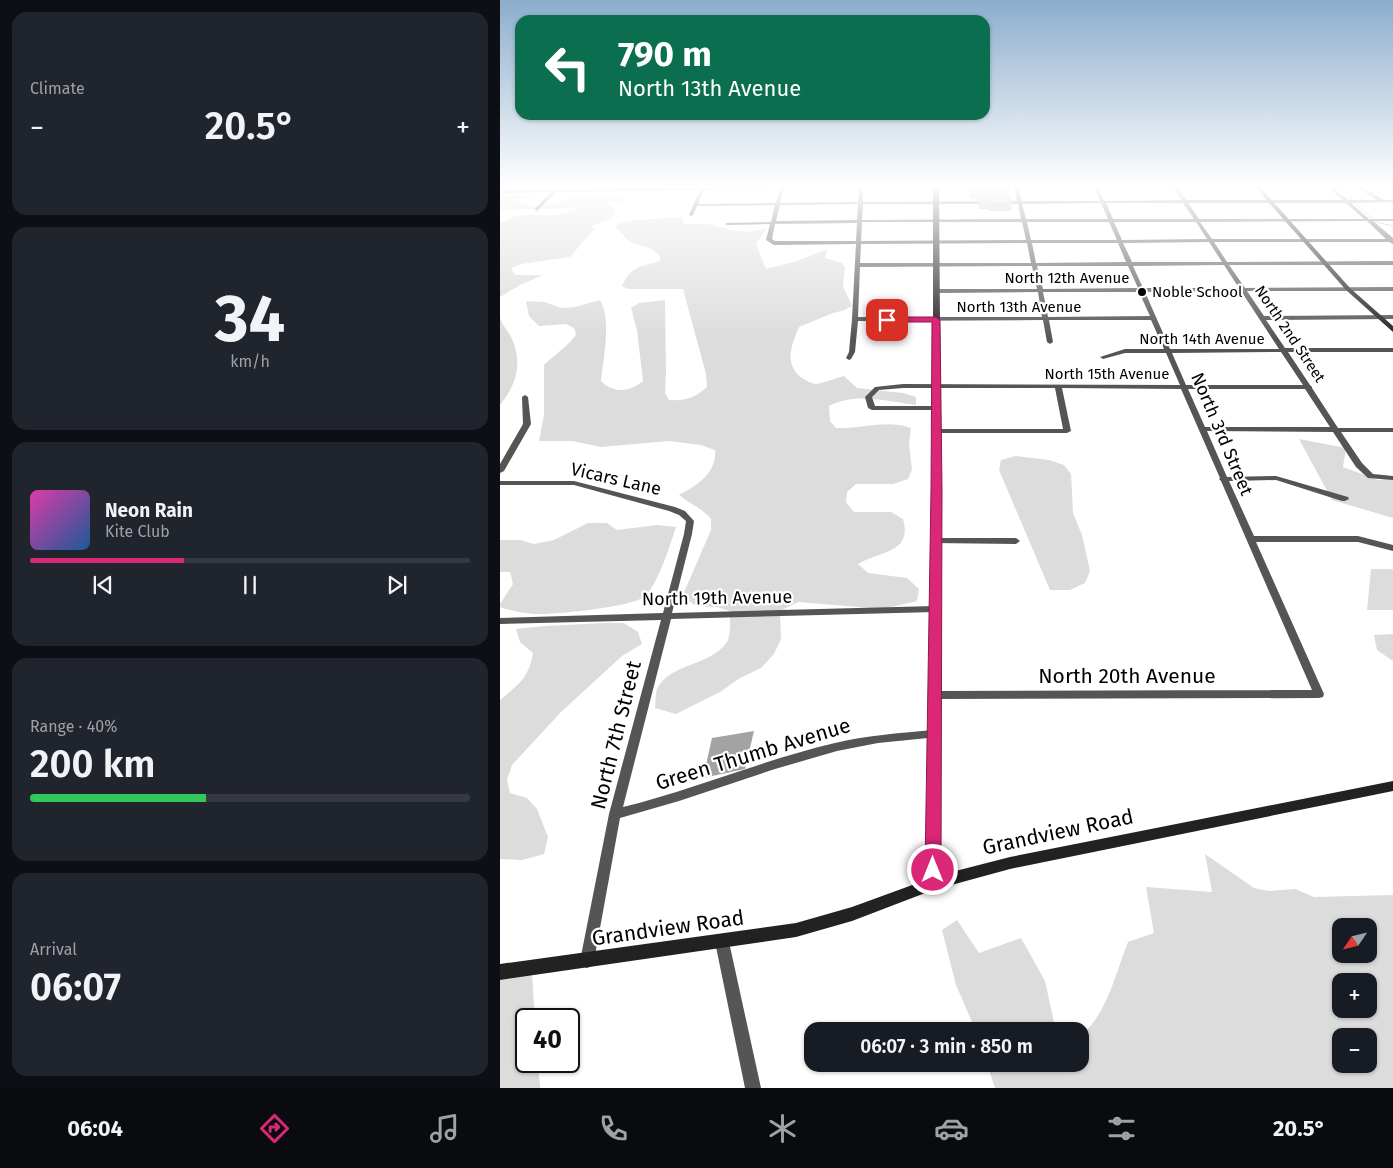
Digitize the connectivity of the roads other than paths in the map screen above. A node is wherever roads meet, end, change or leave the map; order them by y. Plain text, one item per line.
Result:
1 (770, 238) edge
2 (859, 238) edge
3 (936, 238) edge
4 (1027, 238) edge
5 (1118, 238) edge
6 (1210, 238) edge
7 (1302, 238) edge
8 (1120, 241) junction
9 (1212, 241) junction
10 (1305, 241) junction
11 (1392, 241) edge
12 (859, 242) junction
13 (936, 242) junction
14 (1028, 242) junction
15 (1393, 263) edge
16 (1129, 264) junction
17 (1227, 264) junction
18 (1325, 264) junction
19 (858, 265) junction
20 (936, 265) junction
21 (1033, 265) junction
22 (1348, 289) junction
23 (1393, 289) edge
24 (936, 290) junction
25 (1040, 290) junction
26 (1141, 290) junction
27 (1243, 290) junction
28 (1393, 317) edge
29 (1153, 318) junction
30 (1263, 318) junction
31 (1380, 318) junction
32 (855, 319) junction
33 (1044, 319) junction
34 (936, 320) junction
35 (1393, 330) edge
36 (1050, 342) dead end
37 (1393, 350) edge
38 (1169, 351) junction
39 (1284, 351) junction
40 (849, 358) dead end
41 (1103, 358) dead end
42 (936, 388) junction
43 (1058, 388) junction
44 (1185, 388) junction
45 (1309, 388) junction
46 (525, 397) dead end
47 (936, 408) junction
48 (1203, 430) junction
49 (1337, 430) junction
50 (1393, 430) edge
51 (936, 431) junction
52 (500, 470) edge
53 (1393, 478) edge
54 (1223, 479) junction
55 (500, 482) edge
56 (1345, 500) dead end
57 (690, 521) joint
58 (1250, 539) junction
59 (936, 541) junction
60 (1016, 541) dead end
61 (1393, 548) edge
62 (935, 609) junction
63 (666, 615) junction
64 (500, 621) edge
65 (1319, 694) joint
66 (935, 695) junction
67 (934, 734) junction
68 (1393, 786) edge
69 (615, 814) junction
70 (933, 884) junction
71 (722, 942) junction
72 (587, 961) junction
73 (500, 972) edge
74 (753, 1088) edge

1 - 12 street
2 - 12 street
3 - 13 street
4 - 14 street
5 - 8 street, North 3rd Street
6 - 9 street, North 2nd Street
7 - 10 street
8 - 9 street
8 - 14 street
8 - 16 street, North 3rd Street
9 - 10 street
9 - 17 street, North 2nd Street
10 - 11 street
10 - 18 street
12 - 13 street
12 - 19 street
13 - 14 street
13 - 20 street
14 - 21 street
15 - 18 street
16 - 17 street
16 - 21 street
16 - 26 street, North 3rd Street
17 - 18 street
17 - 27 street, North 2nd Street
18 - 22 street
19 - 20 street
19 - 32 street
20 - 21 street
20 - 24 street
21 - 25 street
22 - 23 street, North 12th Avenue
22 - 27 street, North 12th Avenue
22 - 31 street
24 - 25 street, North 12th Avenue
24 - 34 street
25 - 26 street, North 12th Avenue
25 - 33 street
26 - 27 street, North 12th Avenue
26 - 29 street, North 3rd Street
27 - 30 street, North 2nd Street
28 - 31 street
29 - 33 street, North 13th Avenue
29 - 38 street, North 3rd Street
30 - 31 street
30 - 39 street, North 2nd Street
31 - 35 street
32 - 34 street, North 13th Avenue
32 - 40 street
33 - 34 street, North 13th Avenue
33 - 36 street
34 - 42 street
37 - 39 street, North 14th Avenue
38 - 39 street, North 14th Avenue
38 - 41 street, North 14th Avenue
38 - 44 street, North 3rd Street
39 - 45 street, North 2nd Street
42 - 43 street, North 15th Avenue
42 - 47 street
42 - 47 street, North 15th Avenue
43 - 44 street, North 15th Avenue
43 - 51 street
44 - 45 street, North 15th Avenue
44 - 48 street, North 3rd Street
45 - 49 street, North 2nd Street
46 - 52 street
47 - 51 street
48 - 49 street
48 - 54 street, North 3rd Street
49 - 50 street
49 - 53 street, North 2nd Street
51 - 59 street
54 - 56 street
54 - 58 street, North 3rd Street
55 - 57 street, Vicars Lane
57 - 63 street, North 7th Street
58 - 61 street
58 - 65 street, North 3rd Street
59 - 60 street
59 - 62 street
62 - 63 street, North 19th Avenue
62 - 66 street
63 - 64 street, North 19th Avenue
63 - 69 street, North 7th Street
65 - 66 street, North 20th Avenue
66 - 67 street
67 - 69 street, Green Thumb Avenue
67 - 70 street
68 - 70 street, Grandview Road
69 - 72 street, North 7th Street
70 - 71 street, Grandview Road
71 - 72 street, Grandview Road
71 - 74 street
72 - 73 street, Grandview Road

